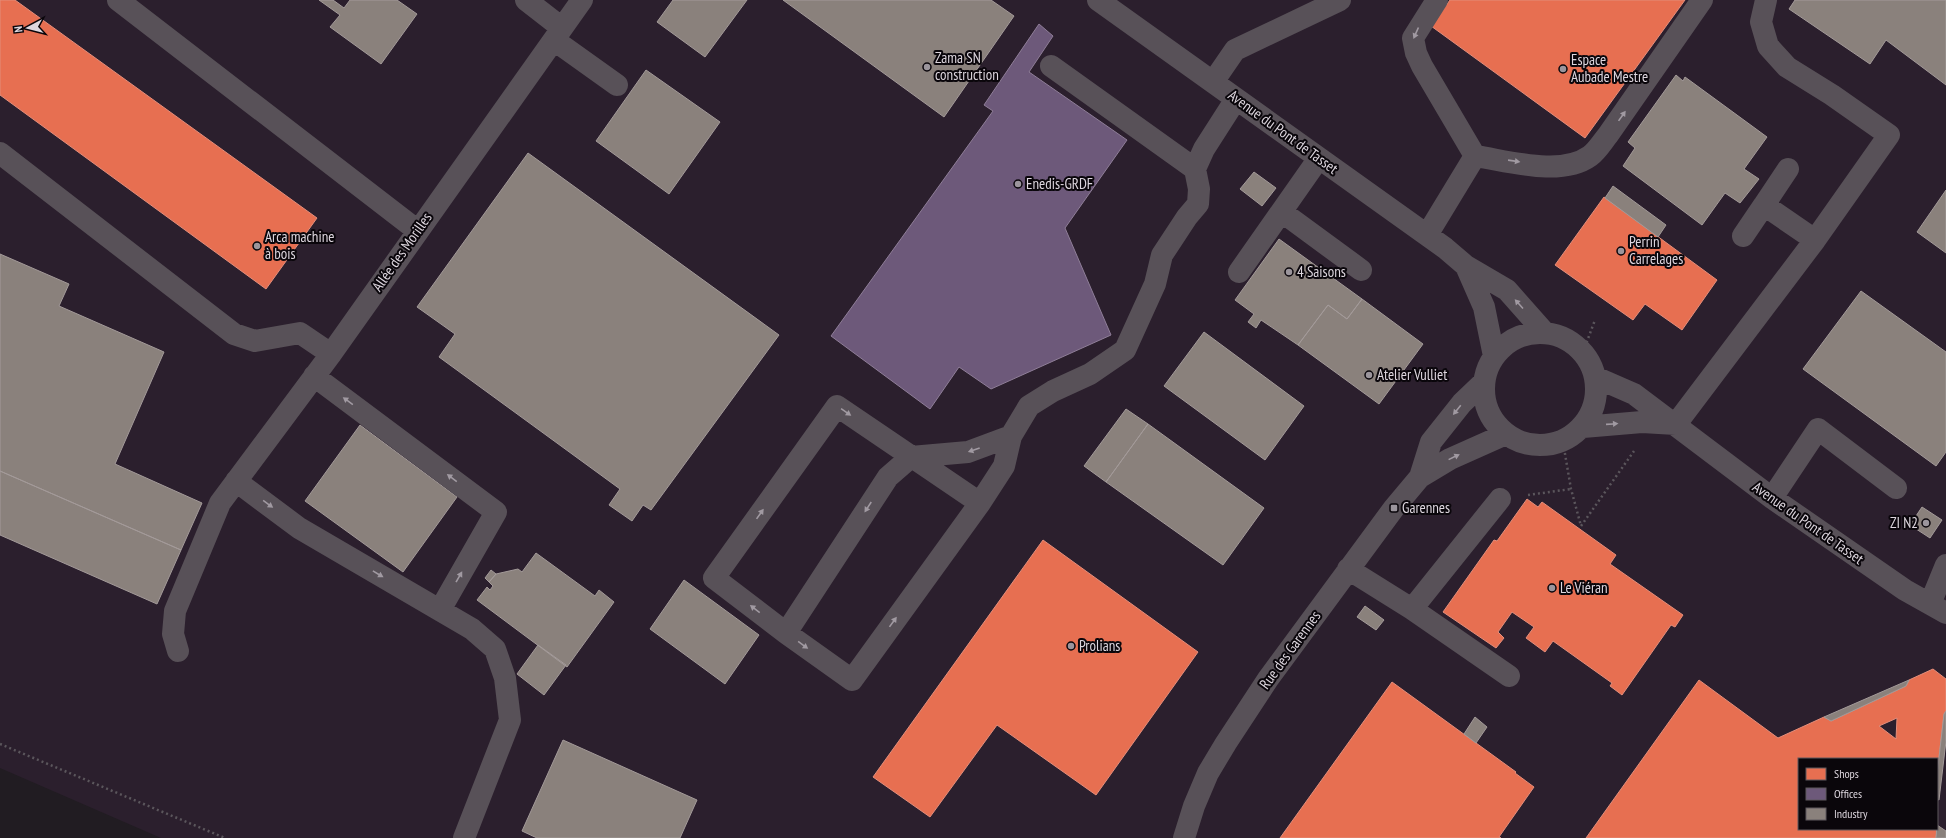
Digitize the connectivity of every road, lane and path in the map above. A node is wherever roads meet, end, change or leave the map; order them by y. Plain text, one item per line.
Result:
1 (118, 0) edge
2 (526, 0) edge
3 (582, 0) edge
4 (1098, 0) edge
5 (1340, 0) edge
6 (1437, 0) edge
7 (1702, 0) edge
8 (1766, 0) edge
9 (558, 34) junction
10 (1051, 66) dead end
11 (1213, 82) junction
12 (617, 85) dead end
13 (1236, 99) junction
14 (0, 152) edge
15 (1475, 156) junction
16 (1319, 158) junction
17 (1195, 169) junction
18 (1788, 169) dead end
19 (1764, 205) junction
20 (1282, 212) junction
21 (418, 231) junction
22 (1427, 235) junction
23 (1743, 236) dead end
24 (1815, 240) junction
25 (1466, 266) junction
26 (1361, 270) dead end
27 (1239, 272) dead end
28 (1595, 320) dead end
29 (1545, 333) junction
30 (1583, 353) junction
31 (331, 354) junction
32 (1494, 356) junction
33 (314, 376) junction
34 (1595, 377) junction
35 (1484, 382) junction
36 (1654, 423) junction
37 (1676, 424) junction
38 (1583, 427) junction
39 (1506, 434) junction
40 (1011, 436) junction
41 (1563, 441) junction
42 (911, 457) junction
43 (1420, 477) junction
44 (236, 481) junction
45 (1896, 488) dead end
46 (1571, 489) junction
47 (1772, 498) junction
48 (1500, 499) joint
49 (980, 502) junction
50 (1946, 565) edge
51 (1348, 569) junction
52 (1938, 608) edge
53 (1412, 609) junction
54 (440, 610) junction
55 (786, 633) junction
56 (178, 652) dead end
57 (1510, 676) dead end
58 (0, 744) edge
59 (225, 838) edge
60 (464, 838) edge
61 (1184, 838) edge

1 - 21 street
2 - 9 street
3 - 9 street, Allée des Morilles
4 - 11 street, Avenue du Pont de Tasset
5 - 11 street
6 -> 15 street
15 -> 7 street
8 - 24 street
9 - 12 street
9 - 21 street, Allée des Morilles
10 - 17 street
11 - 13 street, Avenue du Pont de Tasset
13 - 16 street, Avenue du Pont de Tasset
13 - 17 street
14 - 31 street
15 - 22 street
16 - 20 street
16 - 22 street, Avenue du Pont de Tasset
17 - 40 street
18 - 19 street
19 - 23 street
19 - 24 street
20 - 26 street
20 - 27 street
21 - 31 street, Allée des Morilles
22 - 25 street, Avenue du Pont de Tasset
24 - 37 street
29 -> 25 street, Avenue du Pont de Tasset
25 - 32 street, Avenue du Pont de Tasset
28 - 30 path
29 - 30 street
29 - 32 street
30 - 34 street
31 - 33 street, Allée des Morilles
32 - 35 street
33 - 44 street, Allée des Morilles
54 -> 33 street
34 - 37 street, Avenue du Pont de Tasset
34 - 38 street
35 - 39 street
35 -> 43 street, Rue des Garennes
36 - 37 street
38 -> 36 street
36 - 46 path
37 - 47 street, Avenue du Pont de Tasset
38 - 41 street
39 - 41 street
43 -> 39 street, Rue des Garennes
40 -> 42 street
40 - 49 street
41 - 46 path
42 - 49 street
42 -> 55 street
55 -> 42 street
43 - 51 street, Rue des Garennes
44 -> 54 street
44 - 56 street, Allée des Morilles
45 - 47 street
46 - 48 path
47 - 52 street, Avenue du Pont de Tasset
48 - 53 street
55 -> 49 street
50 - 52 street
51 - 53 street
51 - 61 street, Rue des Garennes
53 - 57 street
54 - 60 street
58 - 59 path

